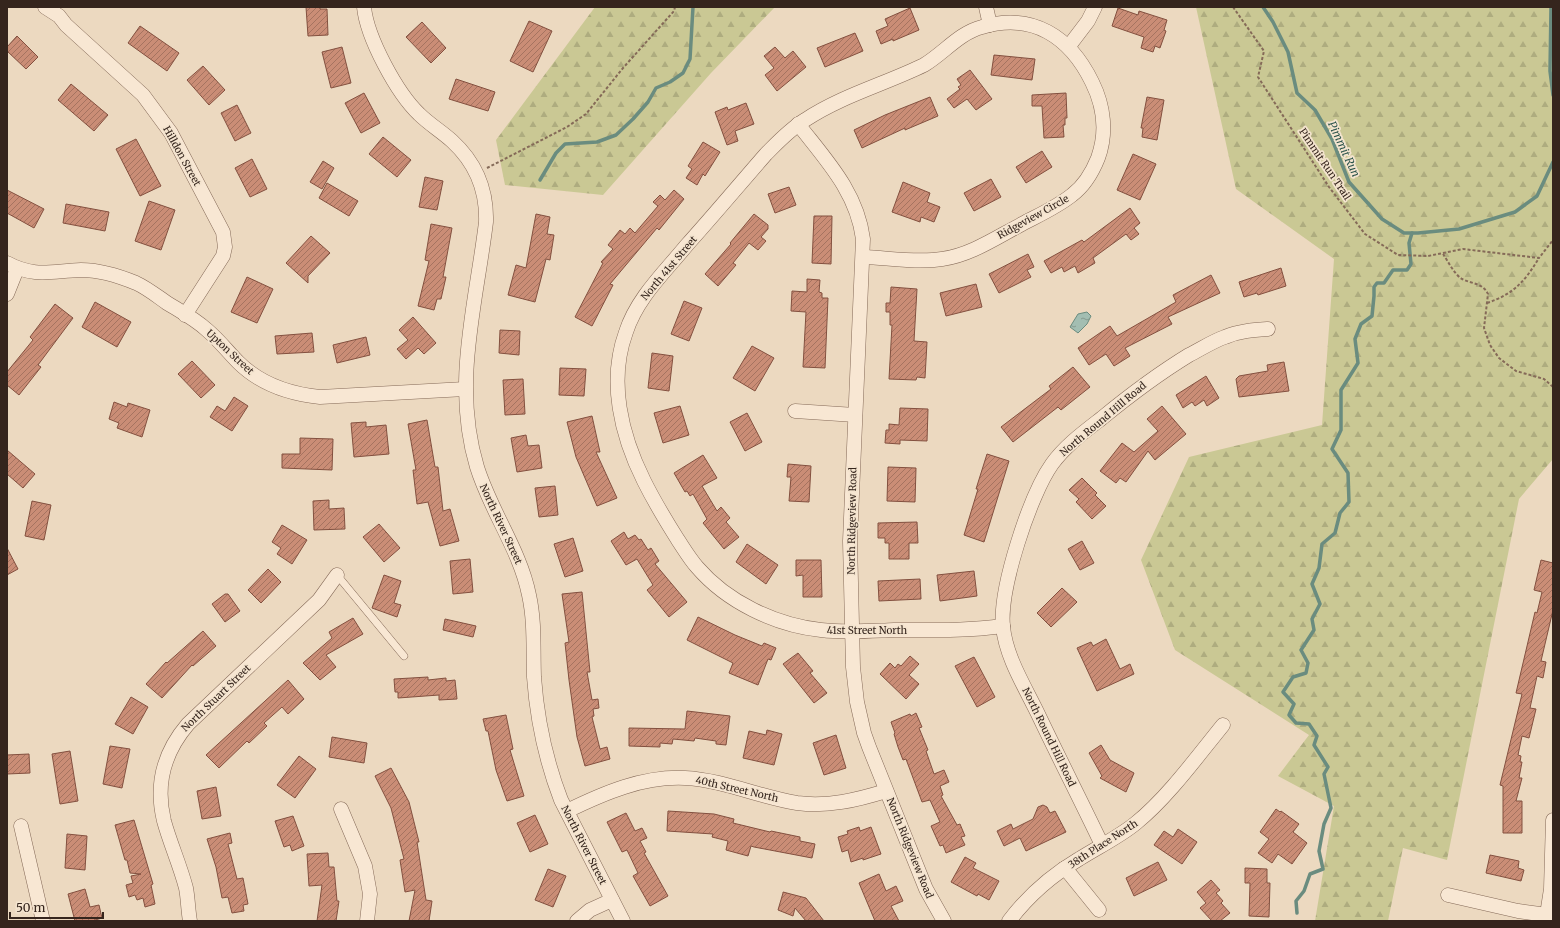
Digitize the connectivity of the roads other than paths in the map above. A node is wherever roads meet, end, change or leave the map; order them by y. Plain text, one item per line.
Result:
1 (45, 7) edge
2 (364, 7) edge
3 (986, 7) edge
4 (1095, 7) edge
5 (990, 25) junction
6 (1069, 46) junction
7 (798, 124) junction
8 (864, 256) junction
9 (12, 266) edge
10 (7, 294) edge
11 (185, 315) junction
12 (1268, 329) dead end
13 (465, 389) junction
14 (795, 411) dead end
15 (855, 415) junction
16 (685, 550) joint
17 (337, 575) joint
18 (1003, 626) junction
19 (852, 631) junction
20 (404, 656) dead end
21 (1223, 725) dead end
22 (886, 791) junction
23 (341, 809) dead end
24 (567, 811) junction
25 (1553, 820) edge
26 (21, 826) dead end
27 (1102, 845) junction
28 (1065, 868) junction
29 (1448, 895) dead end
30 (612, 900) junction
31 (1099, 910) dead end
32 (1547, 918) edge
33 (43, 921) edge
34 (190, 921) edge
35 (367, 921) edge
36 (577, 921) edge
37 (623, 921) edge
38 (944, 921) edge
39 (1009, 921) edge

1 - 11 street, Hilldon Street
2 - 13 street, North River Street
3 - 5 street
4 - 6 street
5 - 6 street, Ridgeview Circle
5 - 7 street, Ridgeview Circle
6 - 8 street, Ridgeview Circle
7 - 8 street, North Ridgeview Road
7 - 16 street, North 41st Street
8 - 15 street, North Ridgeview Road
9 - 10 street
9 - 11 street, Upton Street
11 - 13 street, Upton Street
12 - 18 street, North Round Hill Road
13 - 24 street, North River Street
14 - 15 street
15 - 19 street, North Ridgeview Road
16 - 19 street, 41st Street North
17 - 20 lane
17 - 34 street, North Stuart Street
18 - 19 street, 41st Street North
18 - 27 street, North Round Hill Road
19 - 22 street, North Ridgeview Road
21 - 27 street, 38th Place North
22 - 24 street, 40th Street North
22 - 38 street, North Ridgeview Road
23 - 35 street
24 - 30 street, North River Street
25 - 32 street
26 - 33 street
27 - 28 street, 38th Place North
28 - 31 street
28 - 39 street, 38th Place North
29 - 32 street
30 - 36 street
30 - 37 street, North River Street

